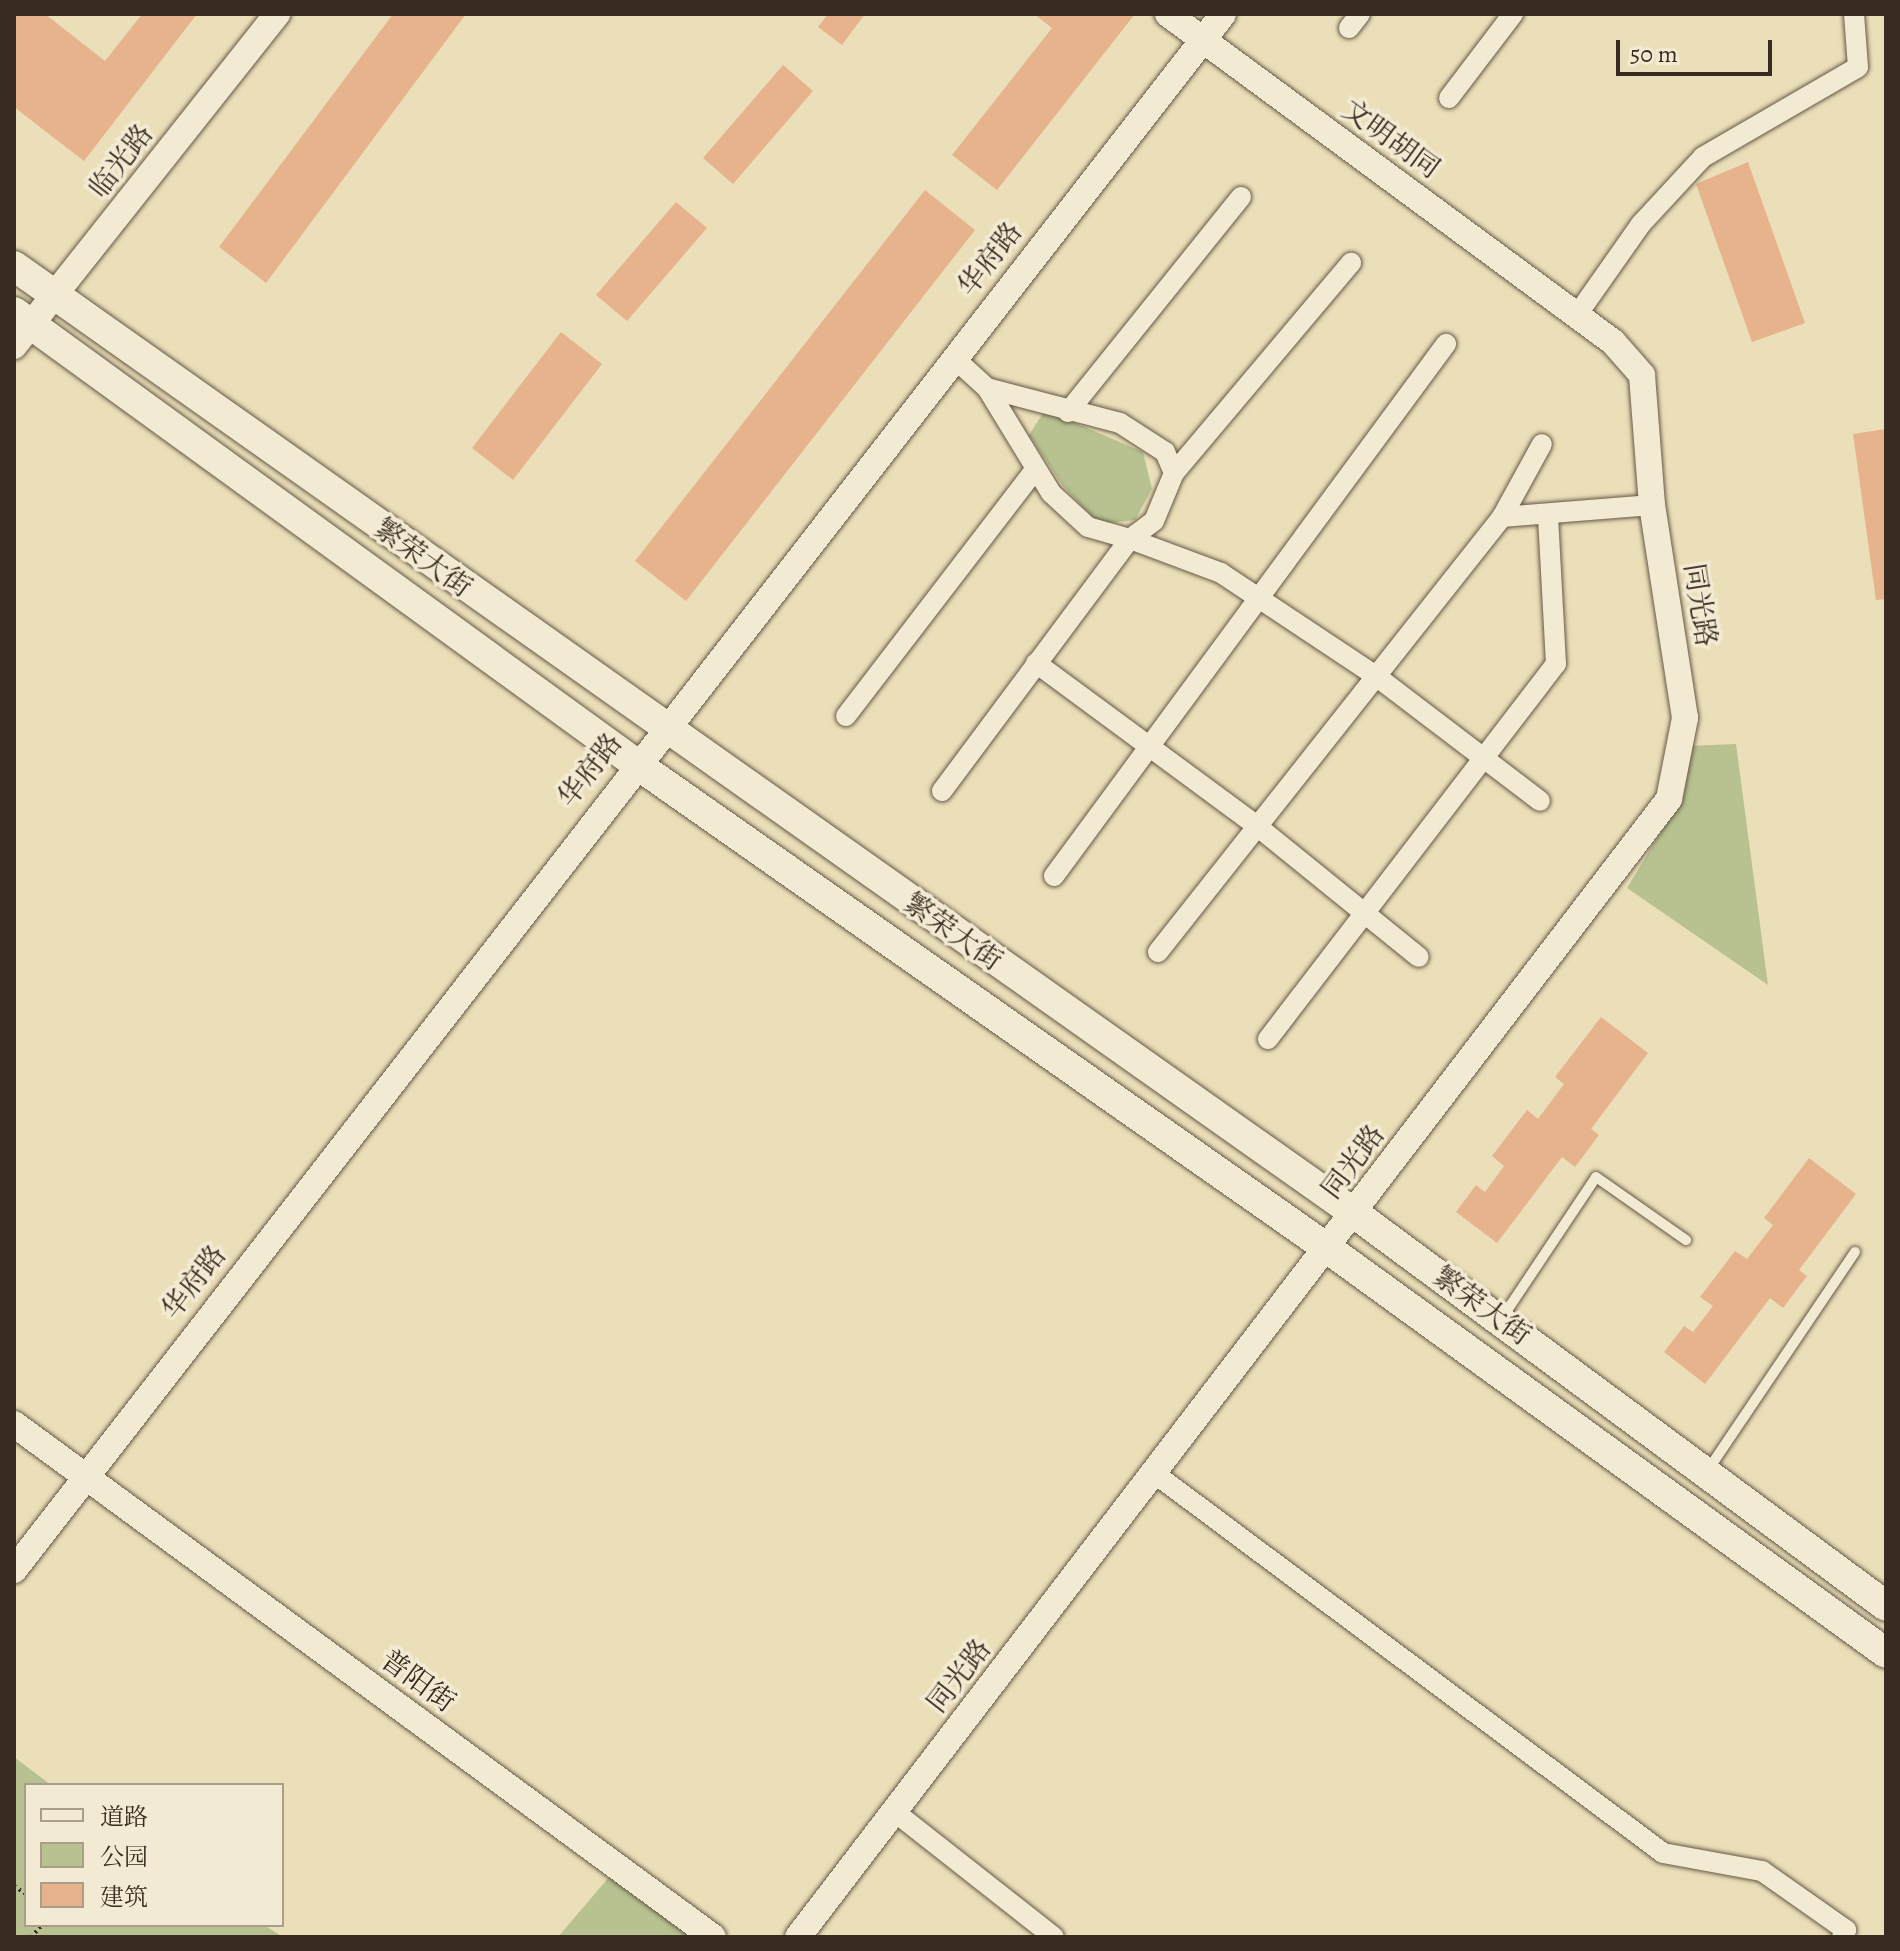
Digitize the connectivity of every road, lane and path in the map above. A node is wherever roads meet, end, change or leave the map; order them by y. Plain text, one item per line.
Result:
1 (277, 14) edge
2 (1168, 14) edge
3 (1223, 14) edge
4 (1513, 14) edge
5 (1854, 14) edge
6 (1203, 40) junction
7 (1449, 98) dead end
8 (1241, 197) dead end
9 (1351, 263) dead end
10 (14, 266) edge
11 (57, 296) junction
12 (1577, 315) junction
13 (20, 328) edge
14 (1613, 342) joint
15 (1446, 344) dead end
16 (954, 358) junction
17 (987, 388) junction
18 (1068, 412) junction
19 (1542, 444) dead end
20 (1035, 470) junction
21 (1174, 473) junction
22 (1652, 505) junction
23 (1548, 515) junction
24 (1502, 517) junction
25 (1130, 539) junction
26 (1262, 601) junction
27 (1036, 663) junction
28 (1376, 676) junction
29 (846, 716) dead end
30 (662, 729) junction
31 (1152, 746) junction
32 (1489, 759) junction
33 (635, 763) junction
34 (942, 791) dead end
35 (1540, 801) dead end
36 (1257, 826) junction
37 (1054, 876) dead end
38 (1365, 916) junction
39 (1158, 952) dead end
40 (1419, 957) dead end
41 (1268, 1039) dead end
42 (1354, 1213) junction
43 (1686, 1240) dead end
44 (1327, 1248) junction
45 (1855, 1252) dead end
46 (1501, 1319) junction
47 (14, 1424) edge
48 (1707, 1472) junction
49 (1154, 1473) junction
50 (85, 1476) junction
51 (14, 1570) edge
52 (1886, 1606) edge
53 (1886, 1653) edge
54 (895, 1812) junction
55 (713, 1937) edge
56 (798, 1937) edge
57 (1054, 1937) edge
58 (1842, 1937) edge

1 - 11 street, 临光路
2 - 6 street, 文明胡同
3 - 6 street, 华府路
4 - 7 street
5 - 12 street
6 - 12 street, 文明胡同
6 - 16 street, 华府路
8 - 18 street
9 - 21 street
10 - 11 main road, 繁荣大街
11 - 13 street, 临光路
11 - 30 main road, 繁荣大街
12 - 14 street, 文明胡同
13 - 33 main road, 繁荣大街
14 - 22 street, 同光路
15 - 26 street
16 - 17 street
16 - 30 street, 华府路
17 - 18 street
17 - 20 street
18 - 21 street
19 - 24 street
20 - 25 street
20 - 29 street
21 - 25 street
22 - 23 street
22 - 42 street, 同光路
23 - 24 street
23 - 32 street
24 - 28 street
25 - 26 street
25 - 27 street
26 - 28 street
26 - 31 street
27 - 31 street
27 - 34 street
28 - 32 street
28 - 36 street
30 - 33 street, 华府路
30 - 42 main road, 繁荣大街
31 - 36 street
31 - 37 street
32 - 35 street
32 - 38 street
33 - 44 main road, 繁荣大街
33 - 50 street, 华府路
36 - 38 street
36 - 39 street
38 - 40 street
38 - 41 street
42 - 44 street, 同光路
42 - 46 main road, 繁荣大街
43 - 46 lane
44 - 49 street, 同光路
44 - 53 main road, 繁荣大街
45 - 48 lane
46 - 48 main road, 繁荣大街
47 - 50 street, 普阳街
48 - 52 main road, 繁荣大街
49 - 54 street, 同光路
49 - 58 street
50 - 51 street, 华府路
50 - 55 street, 普阳街
54 - 56 street, 同光路
54 - 57 street

